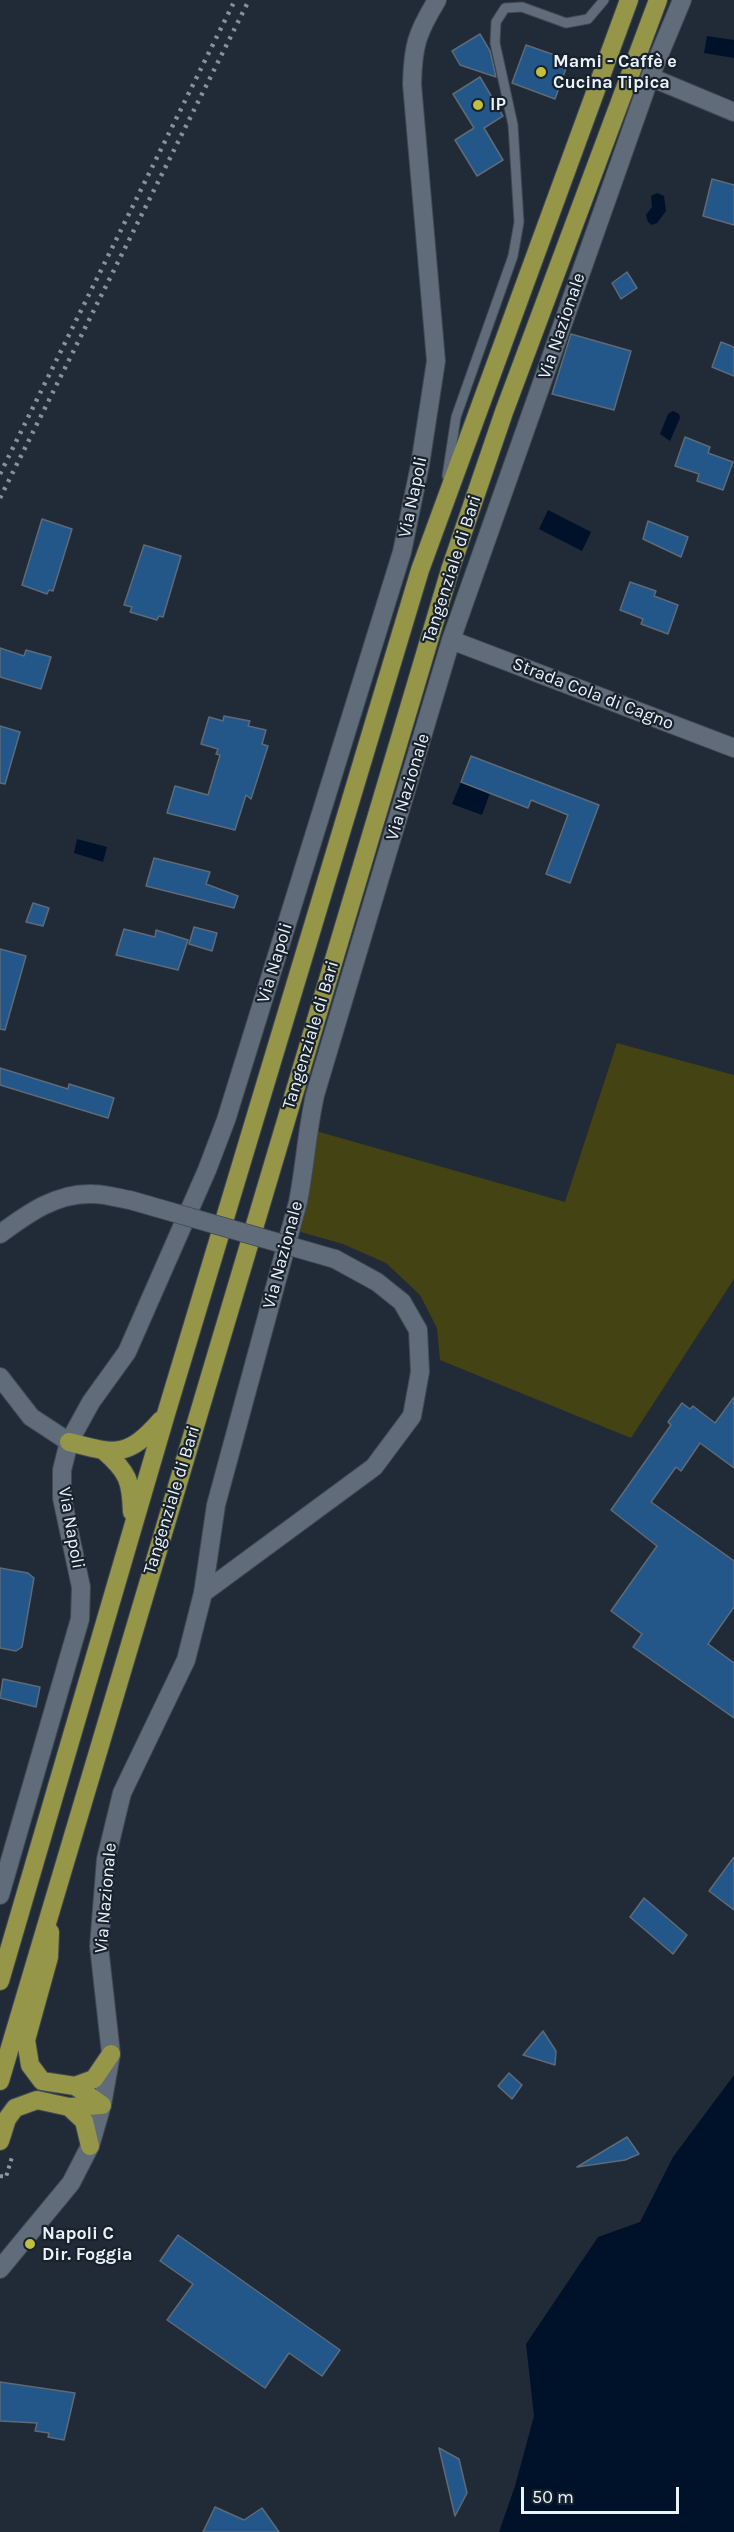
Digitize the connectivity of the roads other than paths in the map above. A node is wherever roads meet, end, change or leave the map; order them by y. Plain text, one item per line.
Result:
1 (437, 0) edge
2 (604, 0) edge
3 (629, 0) edge
4 (658, 0) edge
5 (682, 0) edge
6 (650, 77) junction
7 (734, 112) edge
8 (443, 504) junction
9 (452, 640) junction
10 (734, 748) edge
11 (0, 1234) edge
12 (0, 1377) edge
13 (166, 1414) junction
14 (69, 1442) junction
15 (104, 1452) junction
16 (133, 1524) junction
17 (203, 1593) junction
18 (0, 1895) edge
19 (52, 1903) junction
20 (0, 1982) edge
21 (111, 2054) junction
22 (0, 2081) edge
23 (75, 2086) junction
24 (102, 2105) junction
25 (69, 2107) junction
26 (0, 2141) edge
27 (90, 2146) junction
28 (0, 2269) edge

1 - 14 street, Via Napoli
2 - 8 lane
3 - 8 highway, Tangenziale di Bari
4 - 19 highway, Tangenziale di Bari
5 - 6 street, Via Nazionale
6 - 7 street
6 - 9 street, Via Nazionale
8 - 13 highway, Tangenziale di Bari
9 - 10 street, Strada Cola di Cagno
9 - 17 street, Via Nazionale
11 - 17 street, bridge
12 - 14 street
13 - 15 highway
13 - 16 highway, Tangenziale di Bari
14 - 15 highway
14 - 18 street, Via Napoli
15 - 16 highway
16 - 20 highway, Tangenziale di Bari
17 - 21 street, Via Nazionale
19 - 22 highway, Tangenziale di Bari
19 - 23 highway
21 - 23 highway
21 - 24 street, Via Nazionale
23 - 24 highway
24 - 25 highway
24 - 27 street, Via Nazionale
25 - 26 highway
25 - 27 highway
27 - 28 street

